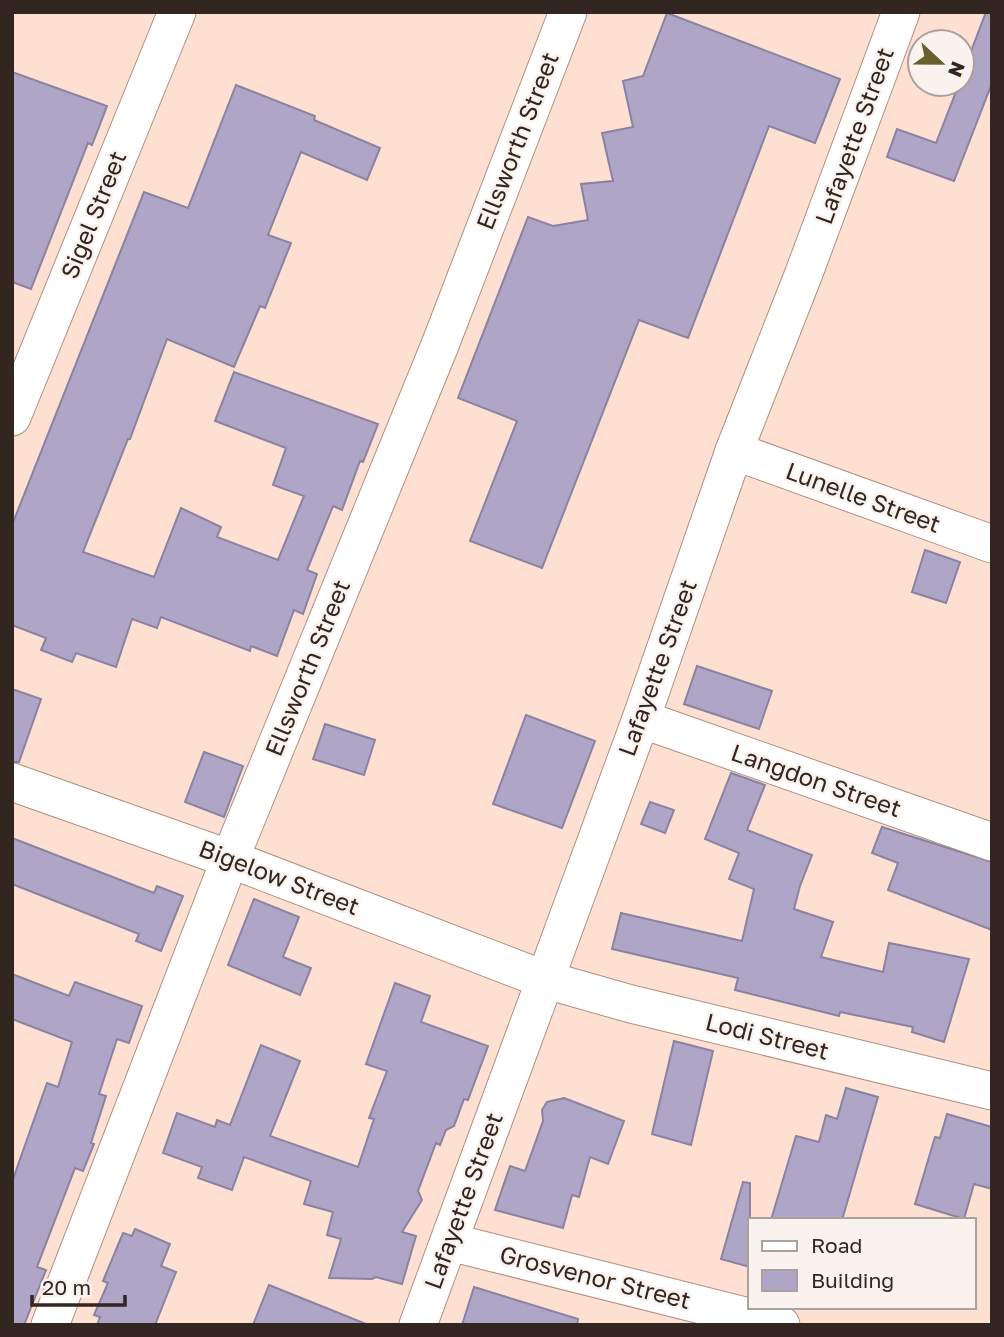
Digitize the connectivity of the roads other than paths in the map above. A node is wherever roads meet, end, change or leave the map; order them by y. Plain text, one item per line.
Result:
1 (177, 12) edge
2 (568, 12) edge
3 (901, 12) edge
4 (12, 417) edge
5 (734, 451) junction
6 (992, 544) edge
7 (641, 719) junction
8 (12, 782) edge
9 (992, 842) edge
10 (230, 859) junction
11 (543, 979) junction
12 (992, 1091) edge
13 (450, 1242) junction
14 (50, 1325) edge
15 (418, 1325) edge
16 (781, 1325) edge

1 - 4 street, Sigel Street
2 - 10 street, Ellsworth Street
3 - 5 street, Lafayette Street
5 - 6 street, Lunelle Street
5 - 7 street, Lafayette Street
7 - 9 street, Langdon Street
7 - 11 street, Lafayette Street
8 - 10 street, Bigelow Street
10 - 11 street, Bigelow Street
10 - 14 street, Ellsworth Street
11 - 12 street, Lodi Street
11 - 13 street, Lafayette Street
13 - 15 street, Lafayette Street
13 - 16 street, Grosvenor Street

